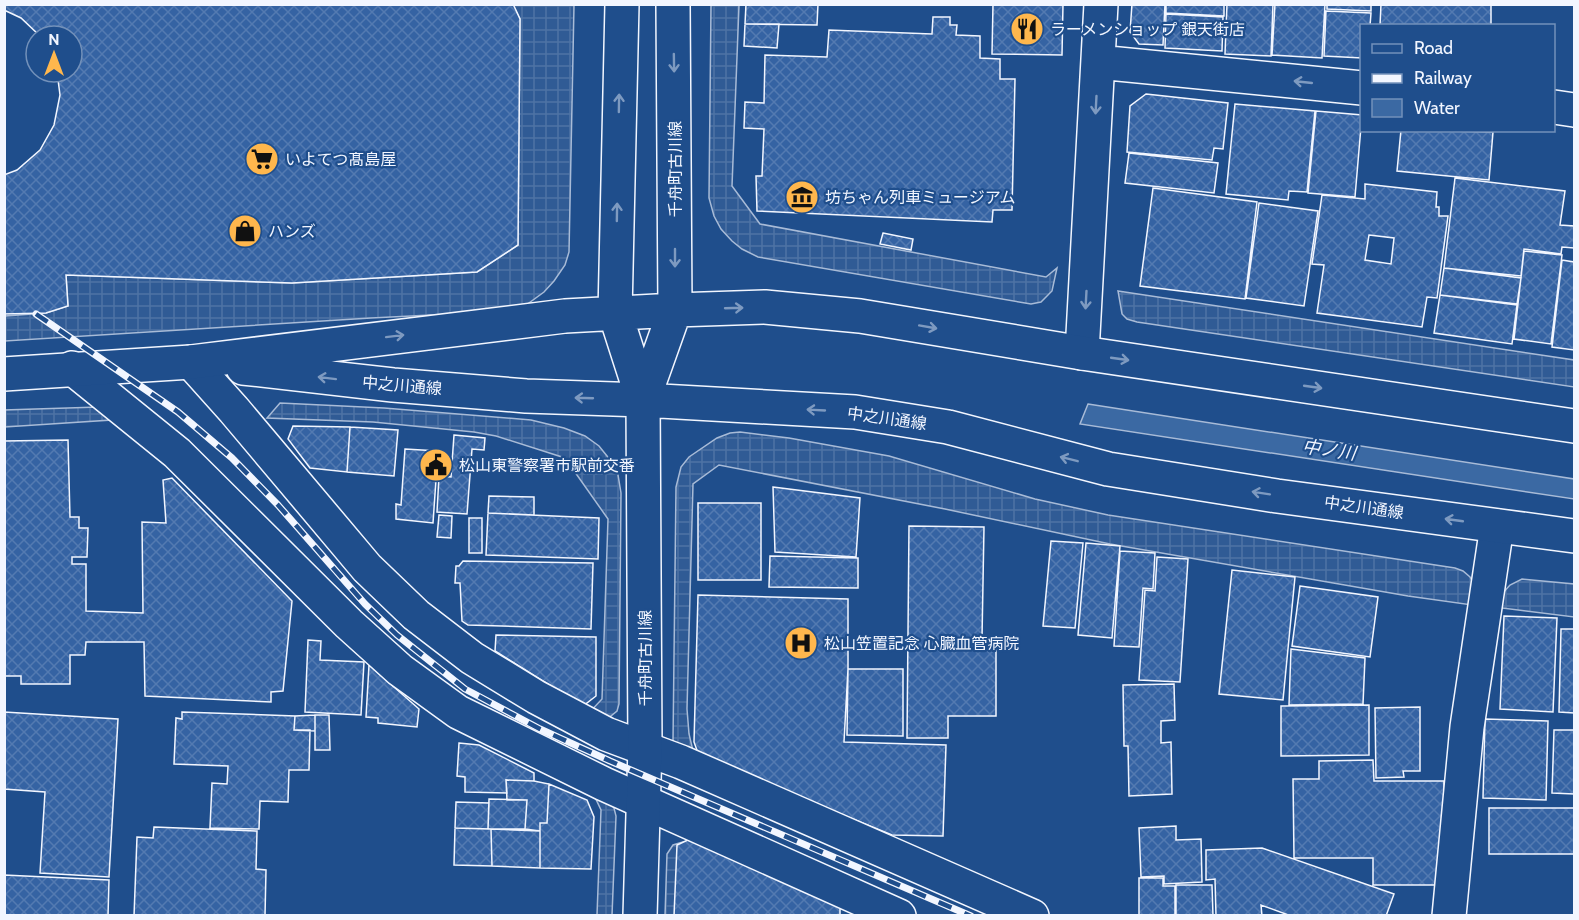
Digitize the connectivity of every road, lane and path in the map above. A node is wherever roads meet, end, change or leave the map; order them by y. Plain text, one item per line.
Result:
1 (622, 4) edge
2 (673, 4) edge
3 (1101, 4) edge
4 (1098, 62) junction
5 (1360, 88) edge
6 (1555, 108) edge
7 (1575, 110) edge
8 (675, 310) junction
9 (615, 313) junction
10 (1082, 353) junction
11 (191, 362) junction
12 (72, 368) junction
13 (4, 374) edge
14 (643, 400) junction
15 (1575, 426) edge
16 (1497, 526) junction
17 (1575, 536) edge
18 (645, 747) junction
19 (644, 801) junction
20 (640, 915) edge
21 (898, 915) edge
22 (1032, 915) edge
23 (1449, 915) edge

9 -> 1 street, 千舟町古川線
2 -> 8 street, 千舟町古川線
3 - 4 street
5 -> 4 street
4 -> 10 street
6 - 7 street
8 - 9 street, 中之川通線
8 -> 10 street, 中之川通線
8 - 14 street, 千舟町古川線
11 -> 9 street, 中之川通線
9 - 14 street, 千舟町古川線
10 -> 15 street, 中之川通線
11 - 12 street, 中之川通線
14 -> 11 street, 中之川通線
11 - 18 street
12 - 13 street, 中之川通線
12 - 19 street
16 -> 14 street, 中之川通線
14 - 18 street, 千舟町古川線
16 - 17 street, 中之川通線
16 - 23 street
18 - 19 street, 千舟町古川線
18 - 22 street
19 - 20 street, 千舟町古川線
19 - 21 street

